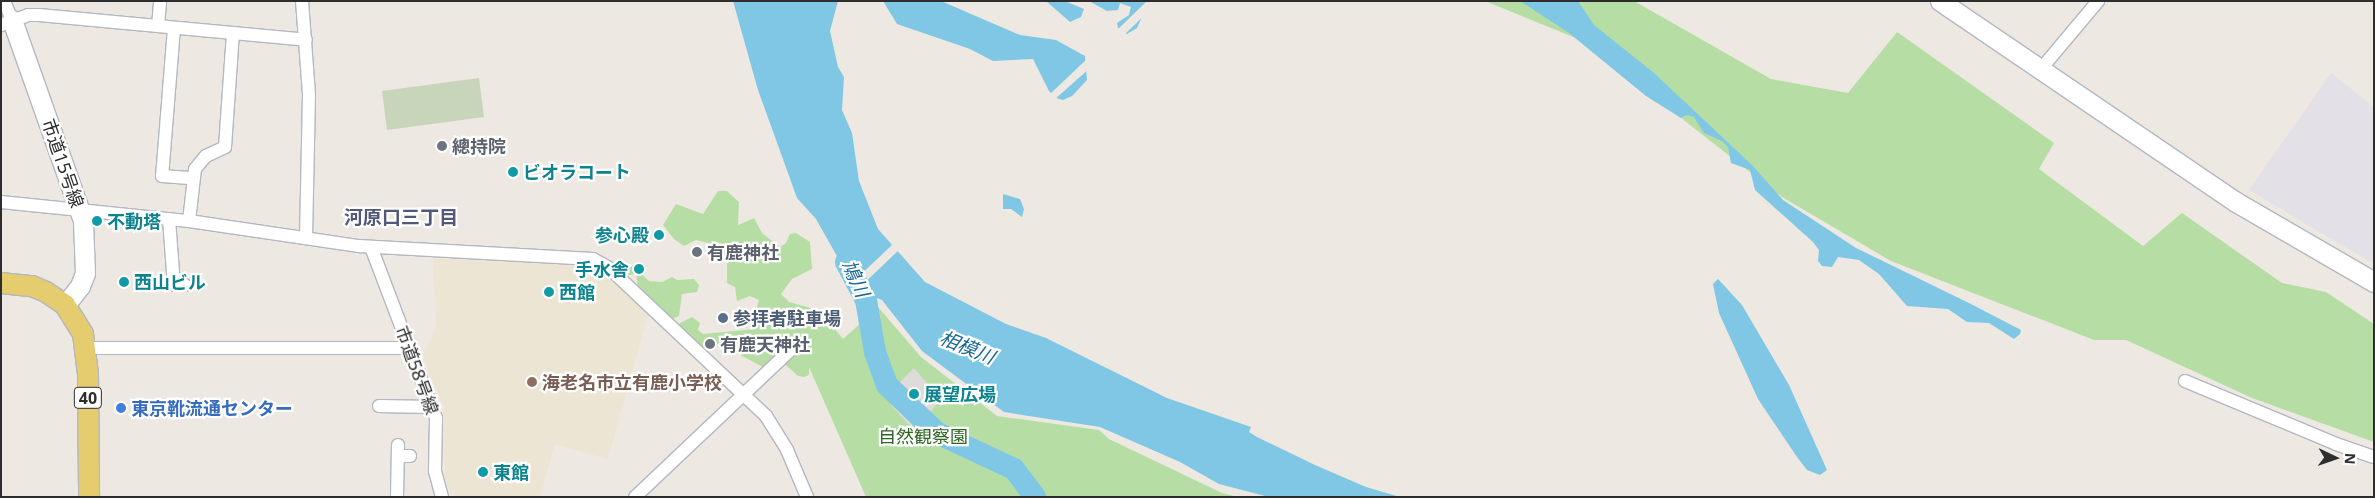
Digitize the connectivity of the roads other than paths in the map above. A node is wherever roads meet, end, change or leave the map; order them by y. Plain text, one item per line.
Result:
1 (4, 1) edge
2 (160, 1) edge
3 (302, 1) edge
4 (1940, 1) edge
5 (2098, 1) edge
6 (5, 21) edge
7 (158, 26) junction
8 (174, 28) junction
9 (233, 33) junction
10 (306, 40) junction
11 (2041, 69) junction
12 (193, 178) junction
13 (1, 202) edge
14 (80, 210) junction
15 (169, 219) junction
16 (189, 221) junction
17 (306, 237) junction
18 (371, 247) junction
19 (2374, 282) edge
20 (1, 283) edge
21 (174, 285) dead end
22 (65, 305) junction
23 (797, 344) dead end
24 (87, 348) junction
25 (409, 348) junction
26 (2185, 381) dead end
27 (743, 393) junction
28 (432, 407) junction
29 (387, 410) dead end
30 (402, 452) dead end
31 (2374, 457) edge
32 (89, 497) edge
33 (397, 497) edge
34 (442, 497) edge
35 (636, 497) edge
36 (807, 497) edge

1 - 6 street
2 - 7 street
3 - 10 street
4 - 11 street
5 - 11 street
6 - 7 street
6 - 14 street, 市道15号線
7 - 8 street
8 - 9 street
8 - 12 street
9 - 10 street
9 - 12 street
10 - 17 street
11 - 19 street
12 - 16 street
13 - 14 street
14 - 15 street
14 - 22 street, 市道15号線
15 - 16 street
15 - 21 street
16 - 17 street
17 - 18 street
18 - 25 street, 市道58号線
18 - 27 street
20 - 22 main road, 40
22 - 24 main road, 40
23 - 27 street
24 - 25 street
24 - 32 main road, 40
25 - 28 street, 市道58号線
26 - 31 street
27 - 35 street
27 - 36 street
28 - 29 street
28 - 34 street, 市道58号線
30 - 33 street

